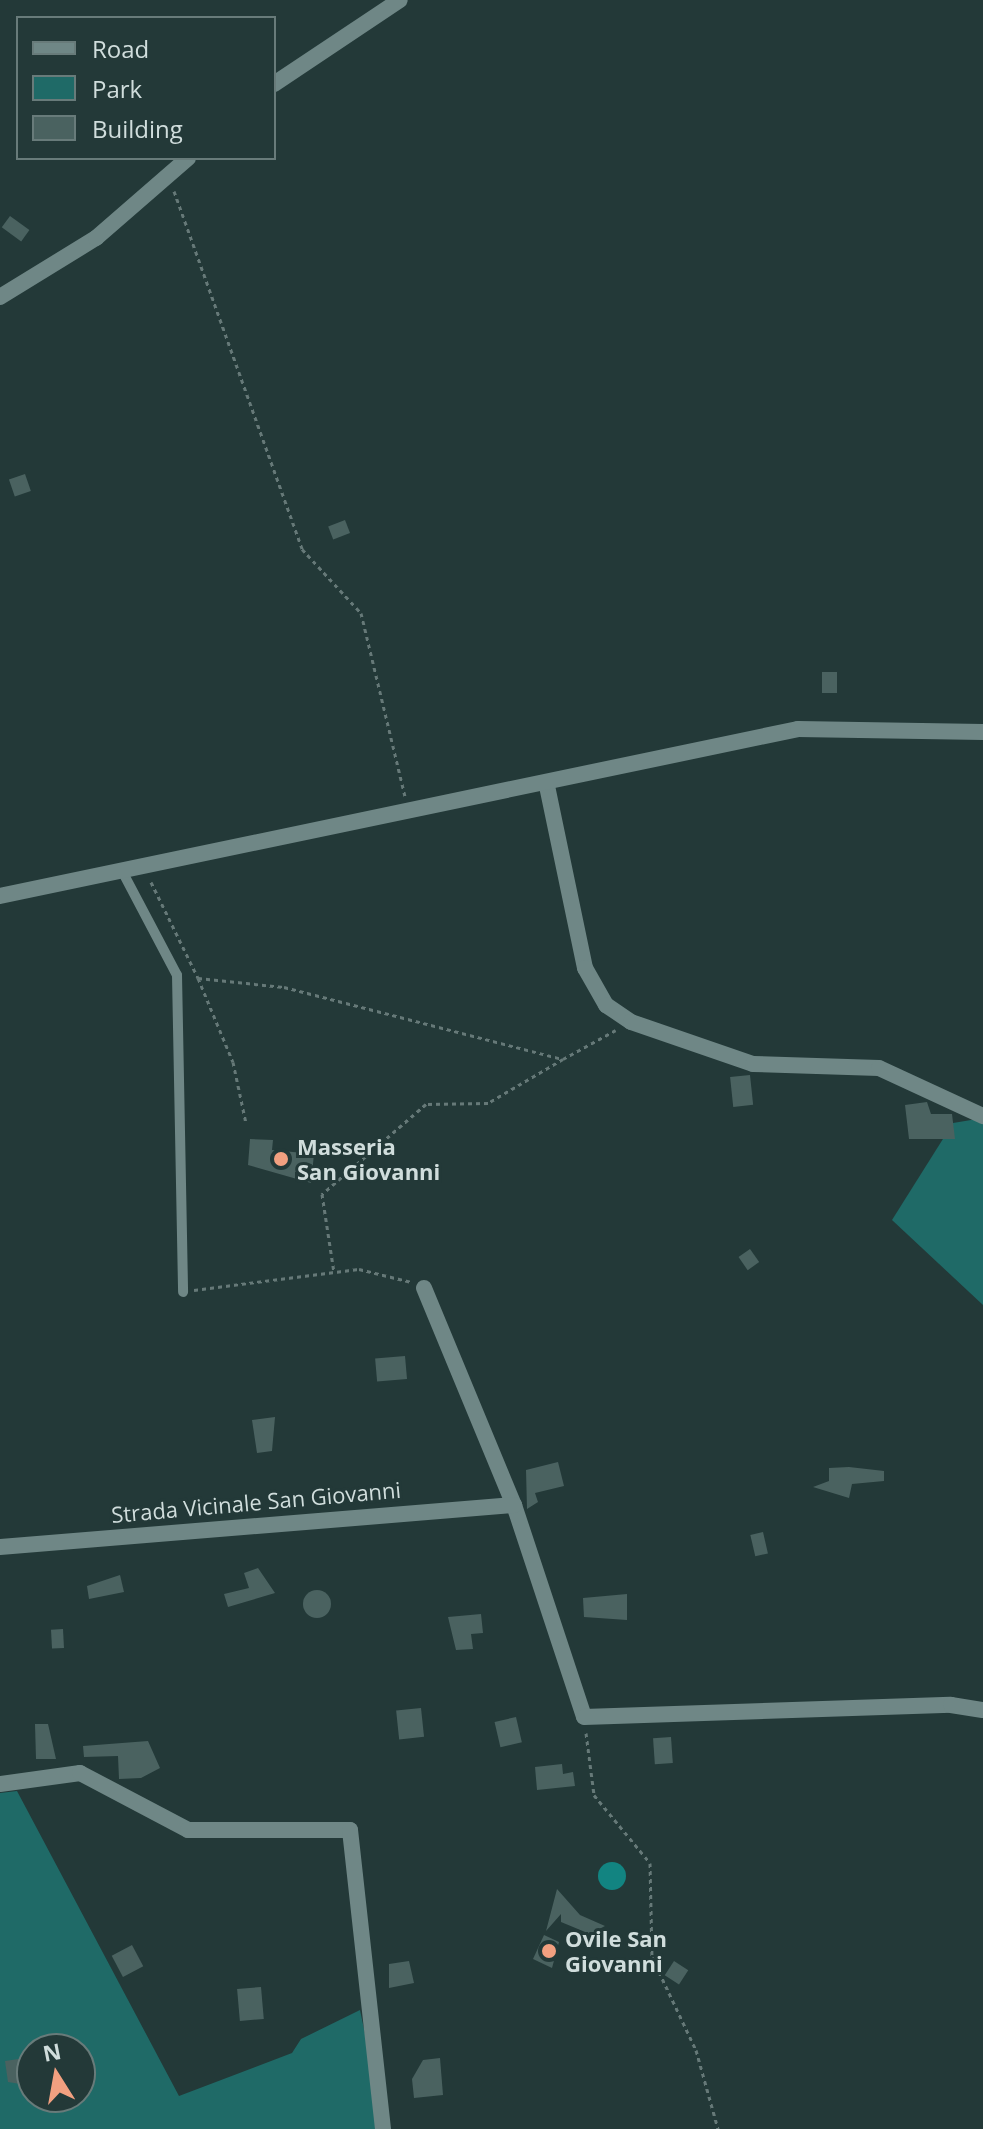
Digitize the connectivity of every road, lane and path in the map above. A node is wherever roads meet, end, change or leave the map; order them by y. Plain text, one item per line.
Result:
1 (400, 0) edge
2 (276, 83) edge
3 (186, 160) edge
4 (165, 178) junction
5 (0, 297) edge
6 (983, 732) edge
7 (547, 786) junction
8 (408, 816) junction
9 (142, 864) junction
10 (121, 869) junction
11 (0, 896) edge
12 (198, 978) junction
13 (631, 1022) junction
14 (563, 1059) junction
15 (983, 1116) edge
16 (246, 1123) dead end
17 (334, 1272) junction
18 (424, 1288) joint
19 (183, 1292) joint
20 (514, 1505) junction
21 (0, 1547) edge
22 (983, 1710) edge
23 (584, 1717) junction
24 (0, 1784) edge
25 (383, 2129) edge
26 (718, 2129) edge

1 - 2 street
3 - 4 street
4 - 5 street
4 - 8 path
6 - 7 street
7 - 8 street
7 - 13 street
8 - 9 street
9 - 10 street
9 - 12 path
10 - 11 street
10 - 19 lane
12 - 14 path
12 - 16 path
13 - 14 path
13 - 15 street
14 - 17 path
17 - 18 path
17 - 19 path
18 - 20 street
20 - 21 street, Strada Vicinale San Giovanni
20 - 23 street
22 - 23 street
23 - 26 path
24 - 25 street

